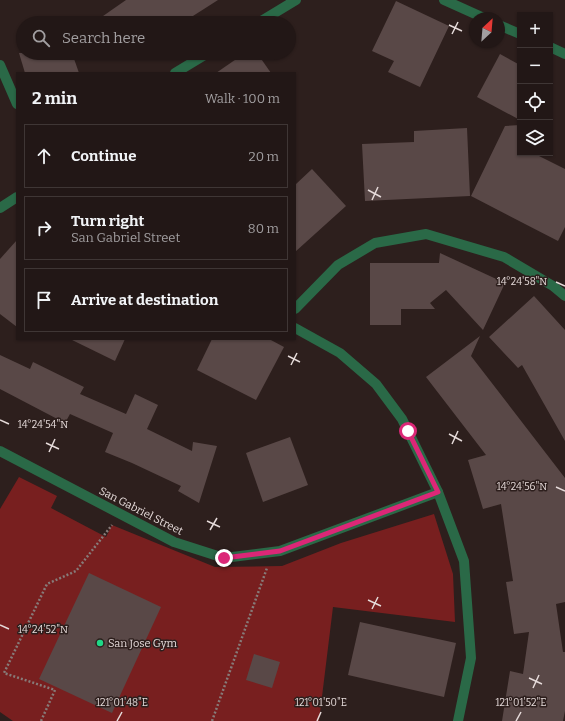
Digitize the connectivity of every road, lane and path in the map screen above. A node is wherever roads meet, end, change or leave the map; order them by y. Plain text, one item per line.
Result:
1 (296, 0) edge
2 (444, 0) edge
3 (471, 12) edge
4 (270, 16) edge
5 (505, 27) edge
6 (517, 33) edge
7 (552, 48) edge
8 (565, 54) edge
9 (196, 60) edge
10 (0, 65) edge
11 (177, 72) edge
12 (16, 102) edge
13 (16, 198) edge
14 (0, 208) edge
15 (565, 296) edge
16 (296, 308) edge
17 (296, 329) edge
18 (0, 451) edge
19 (438, 492) junction
20 (113, 524) dead end
21 (273, 552) junction
22 (42, 721) edge
23 (212, 721) edge
24 (458, 721) edge

1 - 4 street
2 - 3 street
5 - 6 street
7 - 8 street
9 - 11 street
10 - 12 street
13 - 14 street
15 - 16 street
17 - 19 street
18 - 21 street, San Gabriel Street
19 - 21 street, San Gabriel Street
19 - 24 street
20 - 22 path
21 - 23 path

